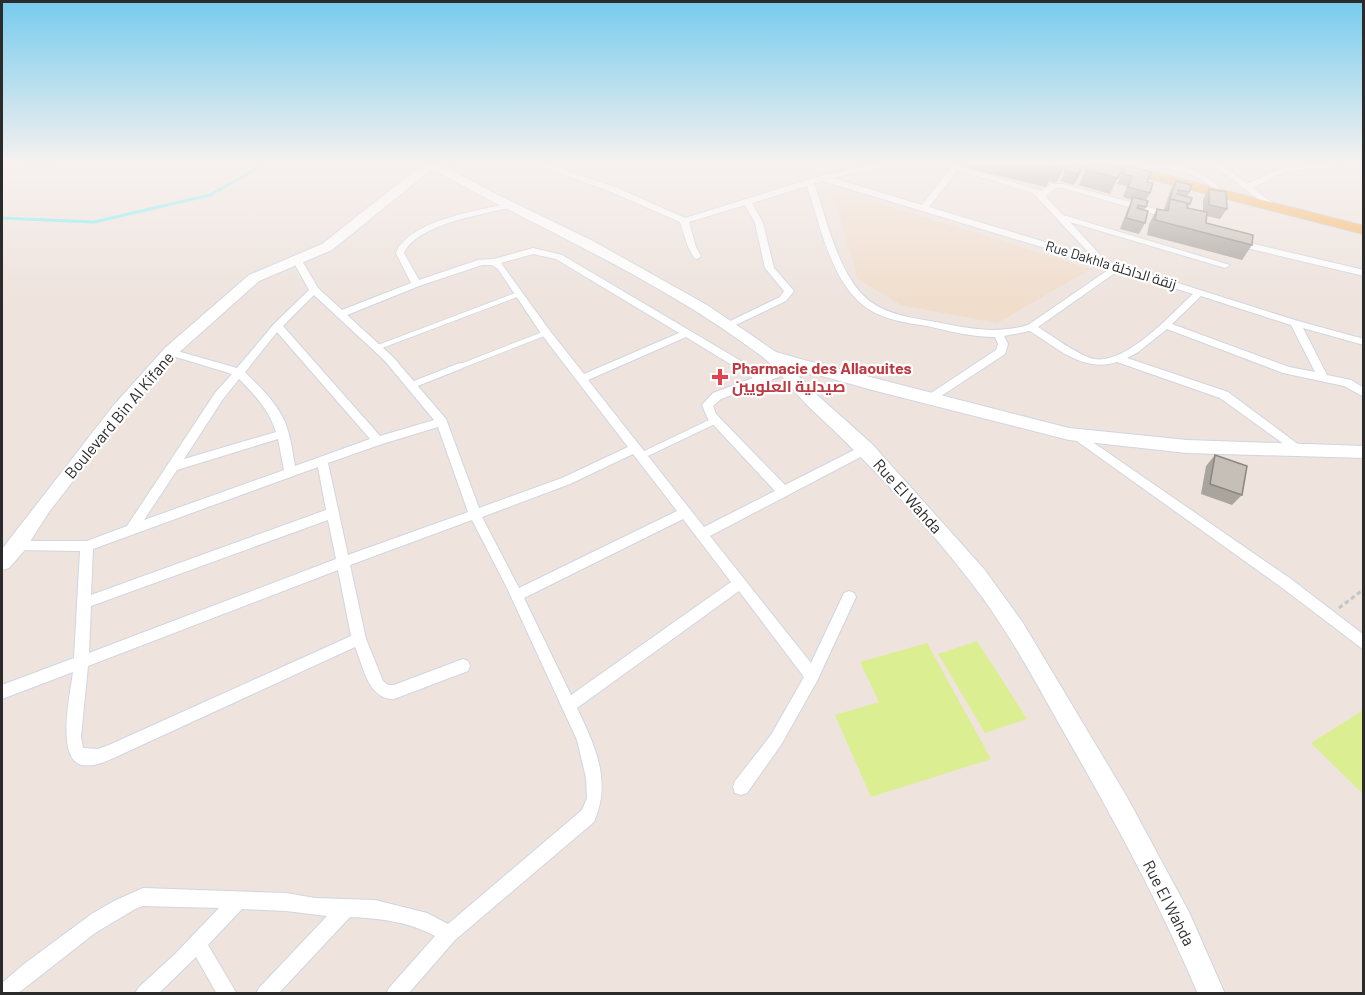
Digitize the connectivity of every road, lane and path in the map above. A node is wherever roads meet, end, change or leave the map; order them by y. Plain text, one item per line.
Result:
1 (373, 210) edge
2 (491, 210) edge
3 (521, 210) edge
4 (660, 210) edge
5 (719, 210) edge
6 (752, 210) edge
7 (820, 210) edge
8 (929, 210) edge
9 (1055, 210) edge
10 (1150, 210) edge
11 (1284, 210) edge
12 (1060, 216) junction
13 (1184, 220) edge
14 (684, 221) junction
15 (1364, 230) edge
16 (1228, 240) edge
17 (697, 256) dead end
18 (298, 261) junction
19 (494, 262) junction
20 (1102, 262) junction
21 (1225, 265) dead end
22 (1118, 267) junction
23 (1364, 273) edge
24 (416, 284) junction
25 (314, 290) junction
26 (1199, 293) junction
27 (519, 294) junction
28 (339, 315) junction
29 (1295, 323) junction
30 (1164, 325) junction
31 (277, 326) junction
32 (727, 326) junction
33 (1031, 327) junction
34 (546, 333) junction
35 (687, 333) junction
36 (998, 334) junction
37 (1364, 342) edge
38 (376, 348) junction
39 (170, 352) junction
40 (769, 354) junction
41 (1119, 359) junction
42 (785, 370) junction
43 (239, 372) junction
44 (1322, 376) junction
45 (582, 379) junction
46 (763, 379) junction
47 (412, 385) junction
48 (1364, 393) edge
49 (929, 400) junction
50 (716, 420) junction
51 (442, 422) junction
52 (282, 434) junction
53 (1078, 436) junction
54 (378, 441) junction
55 (866, 448) junction
56 (1299, 451) junction
57 (638, 452) junction
58 (1364, 452) edge
59 (322, 461) junction
60 (173, 468) junction
61 (290, 472) junction
62 (784, 492) junction
63 (685, 512) junction
64 (333, 513) junction
65 (475, 514) junction
66 (132, 529) junction
67 (702, 534) junction
68 (17, 545) junction
69 (87, 546) junction
70 (2, 562) edge
71 (344, 562) junction
72 (740, 583) junction
73 (1364, 589) edge
74 (516, 597) junction
75 (849, 597) dead end
76 (84, 603) junction
77 (1329, 616) junction
78 (359, 639) junction
79 (1364, 644) edge
80 (81, 664) junction
81 (463, 666) dead end
82 (812, 676) junction
83 (2, 692) edge
84 (568, 706) junction
85 (741, 787) dead end
86 (238, 901) junction
87 (346, 908) junction
88 (449, 934) junction
89 (197, 943) junction
90 (4, 993) edge
91 (144, 993) edge
92 (228, 993) edge
93 (265, 993) edge
94 (395, 993) edge
95 (1212, 993) edge

1 - 18 street, Boulevard Bin Al Kifane
2 - 24 street
3 - 32 street, Rue El Wahda
4 - 14 street
5 - 14 street
6 - 32 street
7 - 36 street
8 - 20 street, Rue Dakhla زنقة الداخلة
9 - 12 street
10 - 13 street
11 - 15 main road
12 - 20 street
12 - 21 street
14 - 17 street
16 - 23 street
18 - 25 street
18 - 39 street, Boulevard Bin Al Kifane
19 - 24 street
19 - 27 street
19 - 35 street
20 - 22 street, Rue Dakhla زنقة الداخلة
22 - 26 street, Rue Dakhla زنقة الداخلة
22 - 33 street
24 - 28 street
25 - 28 street
25 - 31 street
26 - 29 street, Rue Dakhla زنقة الداخلة
26 - 30 street
27 - 34 street
27 - 38 lane
28 - 38 street
29 - 37 street, Rue Dakhla زنقة الداخلة
29 - 44 street
30 - 41 street
30 - 44 street
31 - 43 street
31 - 54 street
32 - 40 street, Rue El Wahda
33 - 36 street
33 - 41 street
34 - 45 street
34 - 47 lane
35 - 45 street
35 - 46 street
36 - 49 street
38 - 47 street
39 - 43 street
39 - 68 street, Boulevard Bin Al Kifane
40 - 42 street, Rue El Wahda
40 - 49 street
41 - 56 street
42 - 46 street
42 - 55 street, Rue El Wahda
43 - 52 street
43 - 60 street
44 - 48 street
45 - 57 street
46 - 50 street
47 - 51 street
49 - 53 street
50 - 57 lane
50 - 62 street
51 - 54 street
51 - 65 street
52 - 60 street
52 - 61 street
53 - 56 street
53 - 77 street
54 - 59 street
55 - 62 street
55 - 95 street, Rue El Wahda
56 - 58 street
57 - 63 street
57 - 65 street
59 - 61 street
59 - 64 street
60 - 66 street
61 - 66 street
62 - 67 street
63 - 67 street
63 - 74 street
64 - 71 street
64 - 76 street
65 - 71 street
65 - 74 street
66 - 69 street
67 - 72 street
68 - 69 street
68 - 70 street, Boulevard Bin Al Kifane
69 - 76 street
71 - 78 street
71 - 80 street
72 - 82 street
72 - 84 street
73 - 77 path
74 - 84 street
75 - 82 street
76 - 80 street
77 - 79 street
78 - 80 street
78 - 81 street
80 - 83 street
82 - 85 street
84 - 88 street
86 - 87 street
86 - 89 street
86 - 90 street
87 - 88 street
87 - 93 street
88 - 94 street
89 - 91 street
89 - 92 street

